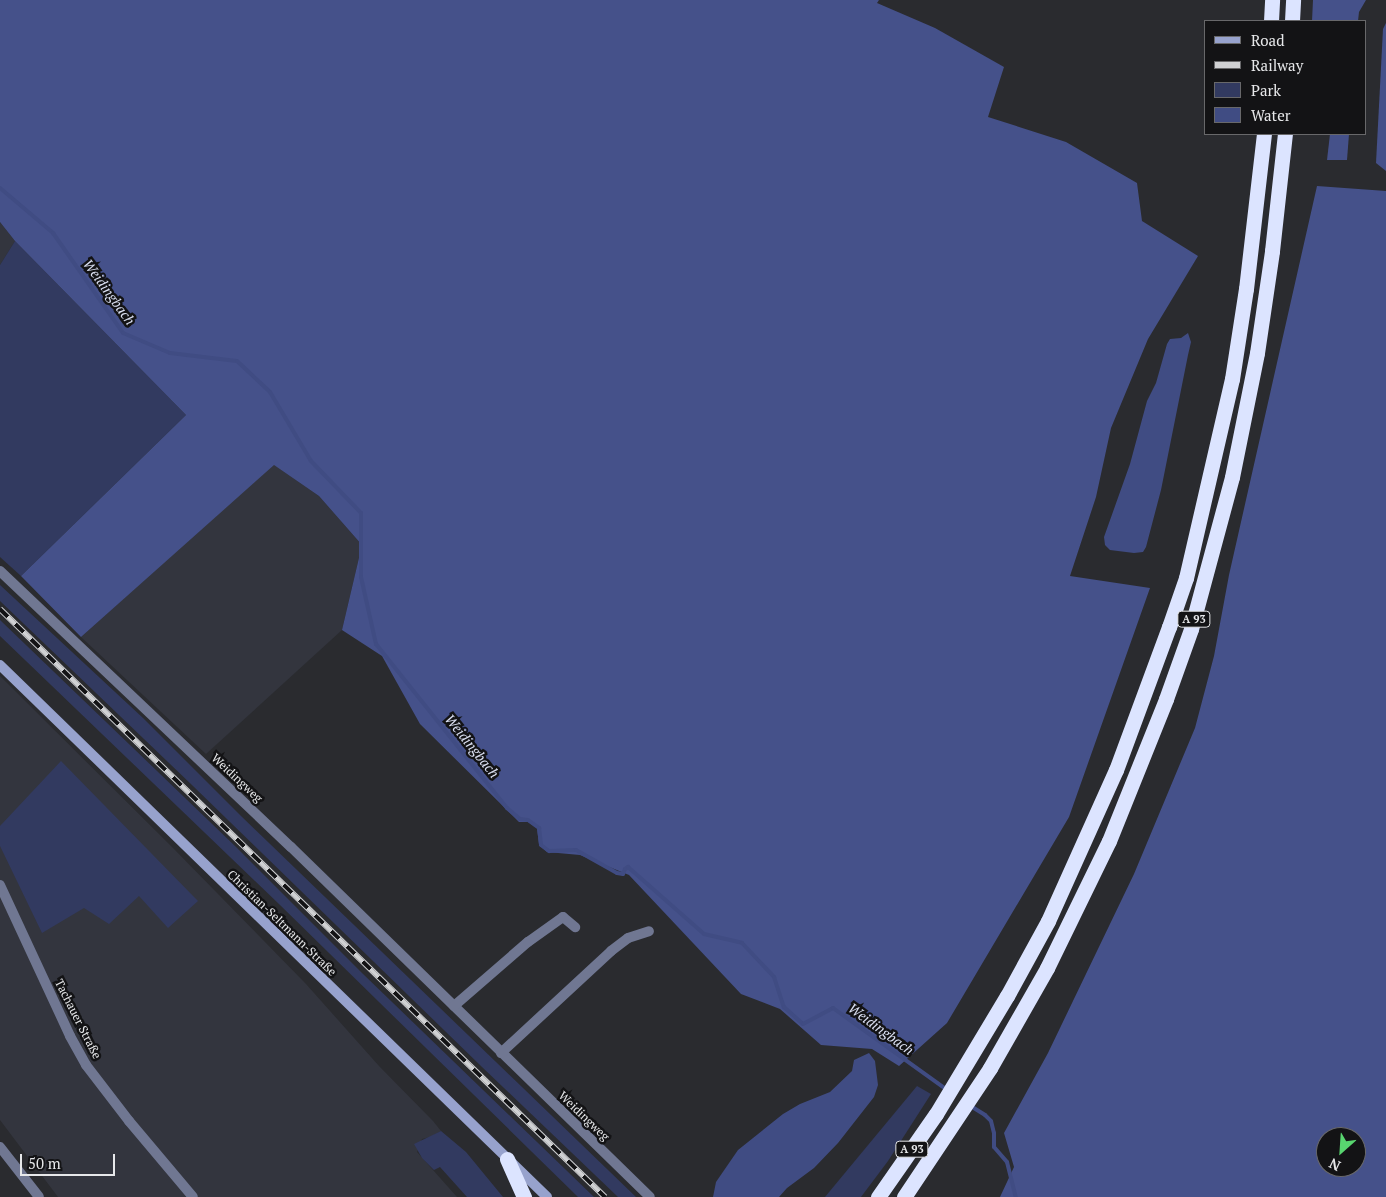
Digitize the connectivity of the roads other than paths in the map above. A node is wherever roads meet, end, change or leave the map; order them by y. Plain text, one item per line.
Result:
1 (1272, 0) edge
2 (1293, 0) edge
3 (1271, 20) edge
4 (1292, 20) edge
5 (1264, 135) edge
6 (1285, 135) edge
7 (0, 571) edge
8 (0, 665) edge
9 (0, 885) edge
10 (575, 927) dead end
11 (649, 931) dead end
12 (454, 1006) junction
13 (501, 1053) junction
14 (0, 1147) edge
15 (507, 1159) junction
16 (39, 1197) edge
17 (193, 1197) edge
18 (524, 1197) edge
19 (547, 1197) edge
20 (650, 1197) edge
21 (878, 1197) edge
22 (904, 1197) edge

1 - 3 highway
2 - 4 highway
5 - 21 highway, A 93
6 - 22 highway, A 93
7 - 12 street, Weidingweg
8 - 15 main road, Christian-Seltmann-Straße
9 - 17 street, Tachauer Straße
10 - 12 street
11 - 13 street
12 - 13 street, Weidingweg
13 - 20 street, Weidingweg
14 - 16 street
15 - 18 highway
15 - 19 main road, Christian-Seltmann-Straße

